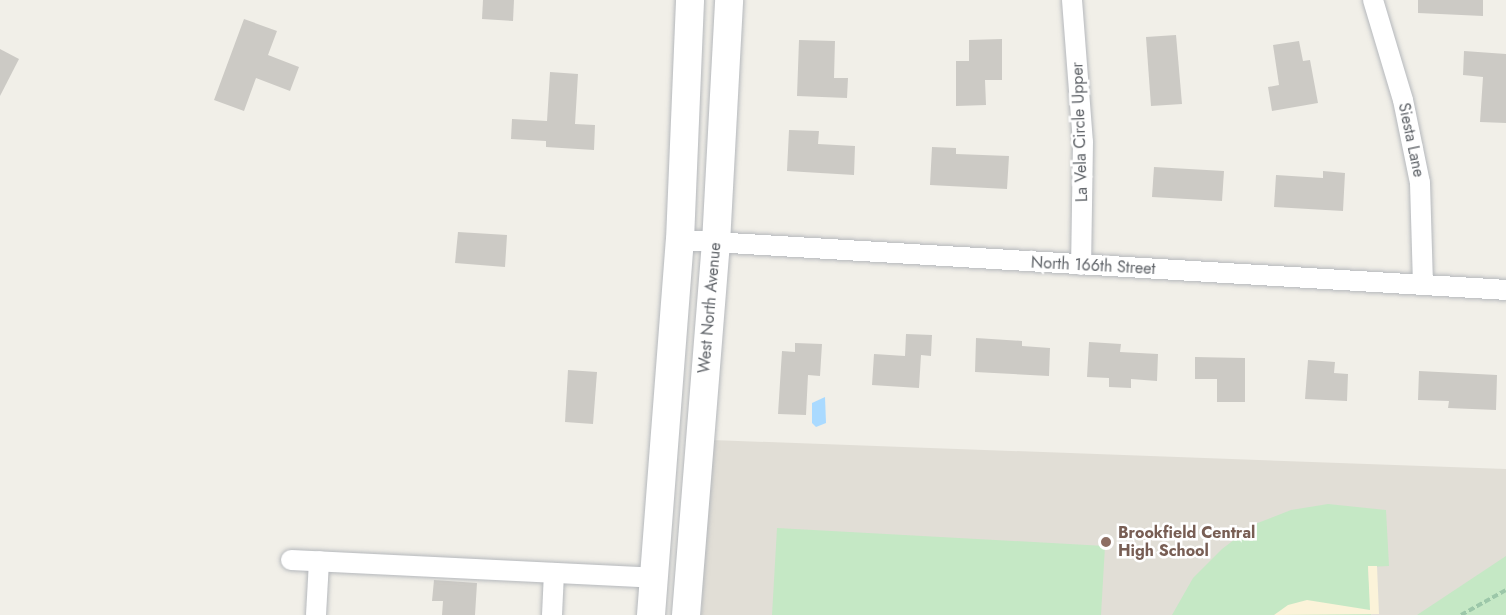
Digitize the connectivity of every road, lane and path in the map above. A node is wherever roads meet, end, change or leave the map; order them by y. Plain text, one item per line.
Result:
1 (690, 0) edge
2 (729, 0) edge
3 (1072, 0) edge
4 (1373, 0) edge
5 (680, 240) junction
6 (716, 243) junction
7 (1081, 265) junction
8 (1423, 284) junction
9 (1506, 290) edge
10 (291, 560) dead end
11 (319, 561) junction
12 (554, 573) junction
13 (655, 578) junction
14 (1506, 590) edge
15 (316, 615) edge
16 (552, 615) edge
17 (651, 615) edge
18 (686, 615) edge
19 (1461, 615) edge

1 - 5 main road, West North Avenue
2 - 6 main road, West North Avenue
3 - 7 street, La Vela Circle Upper
4 - 8 street, Siesta Lane
5 - 6 street, North 166th Street
5 - 13 main road, West North Avenue
6 - 7 street, North 166th Street
6 - 18 main road, West North Avenue
7 - 8 street, North 166th Street
8 - 9 street, North 166th Street
10 - 11 street
11 - 12 street
11 - 15 street
12 - 13 street
12 - 16 street
13 - 17 main road, West North Avenue
14 - 19 path

